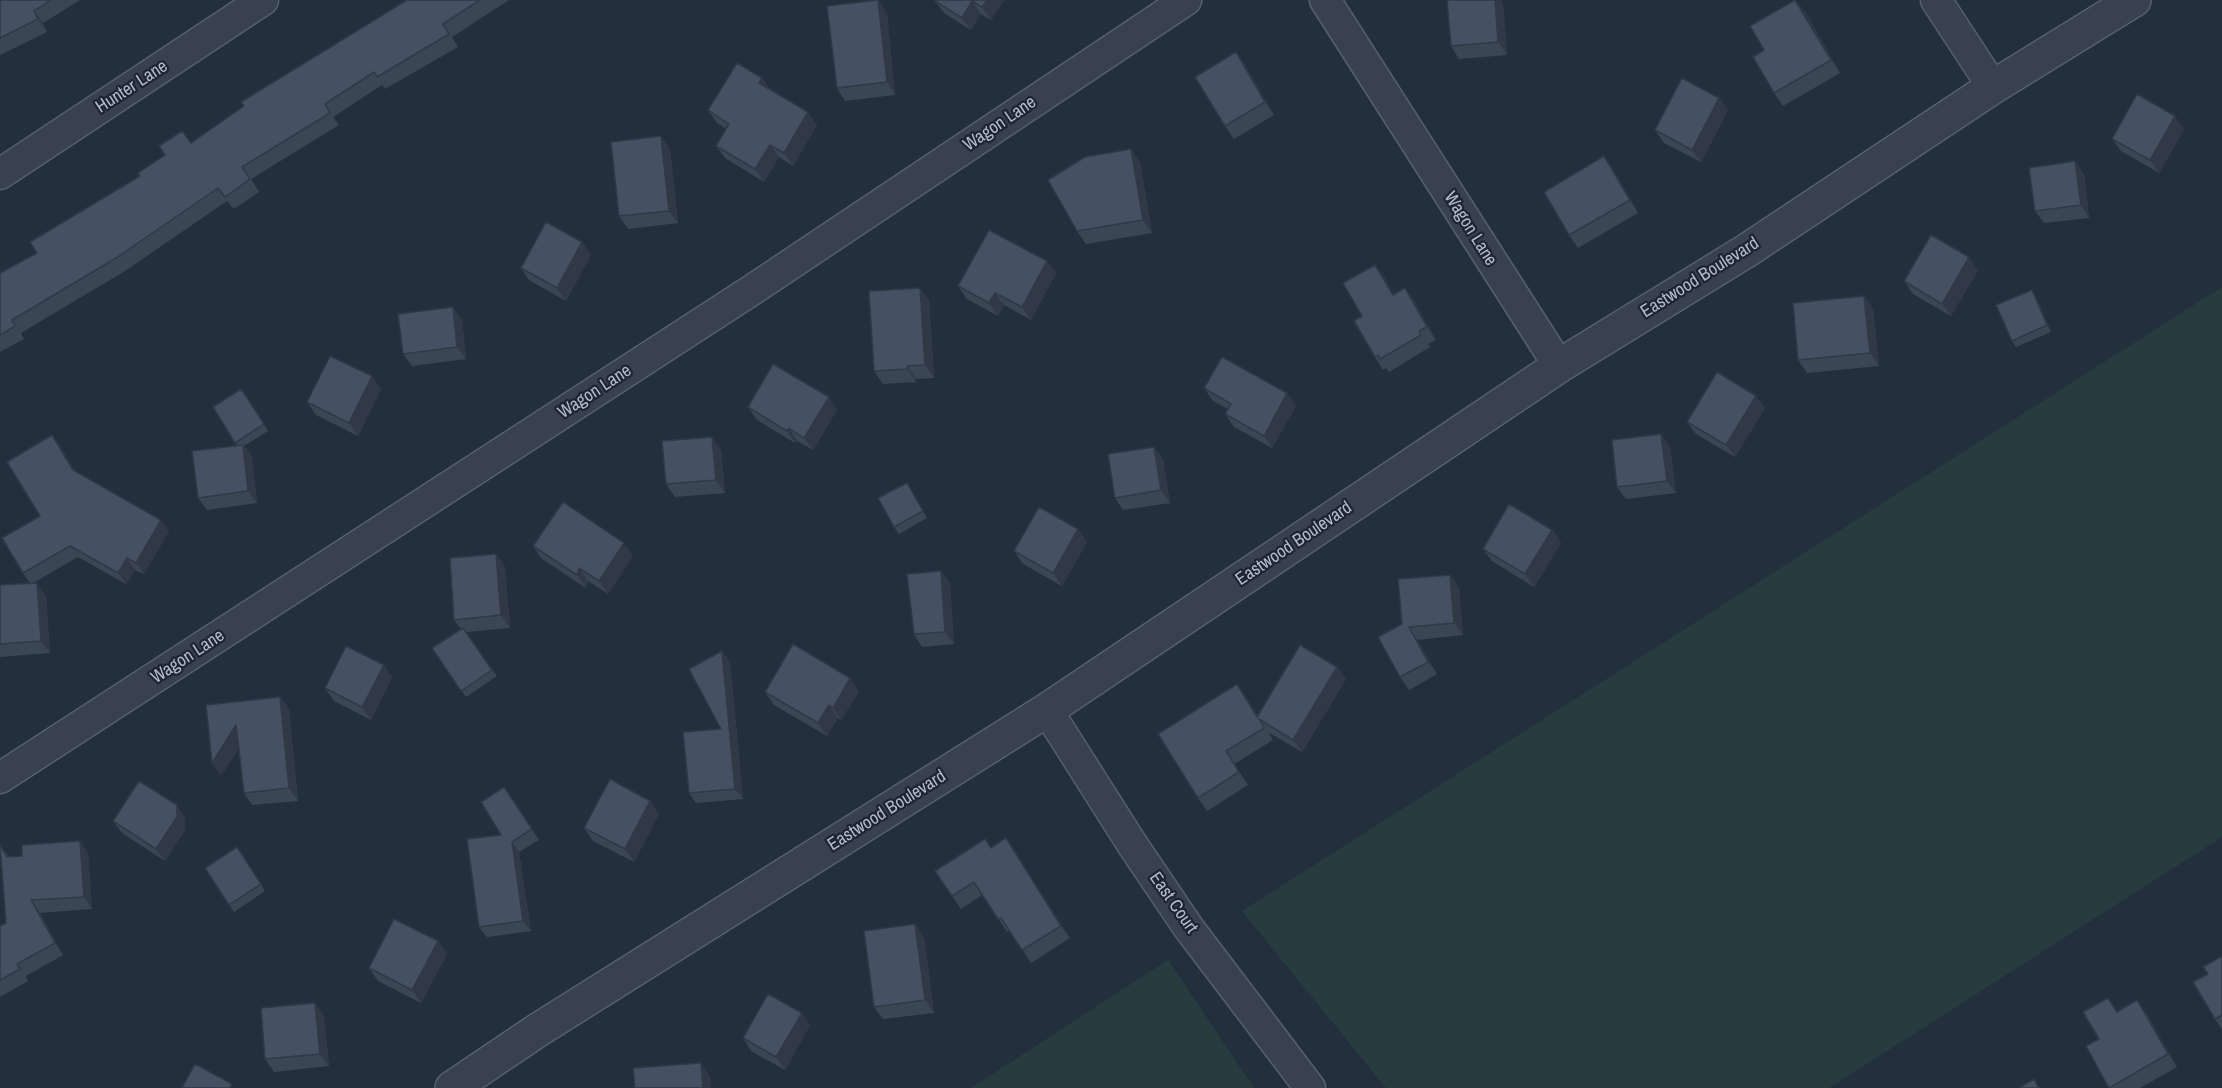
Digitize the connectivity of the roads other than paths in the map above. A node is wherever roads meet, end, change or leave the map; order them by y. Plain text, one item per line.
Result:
1 (263, 0) edge
2 (1186, 0) edge
3 (1325, 0) edge
4 (1936, 0) edge
5 (2134, 0) edge
6 (1993, 87) junction
7 (0, 174) edge
8 (1559, 366) junction
9 (1047, 710) junction
10 (0, 778) edge
11 (452, 1088) edge
12 (1310, 1088) edge

1 - 7 street, Hunter Lane
2 - 10 street, Wagon Lane
3 - 8 street, Wagon Lane
4 - 6 street
5 - 6 street, Eastwood Boulevard
6 - 8 street, Eastwood Boulevard
8 - 9 street, Eastwood Boulevard
9 - 11 street, Eastwood Boulevard
9 - 12 street, East Court

